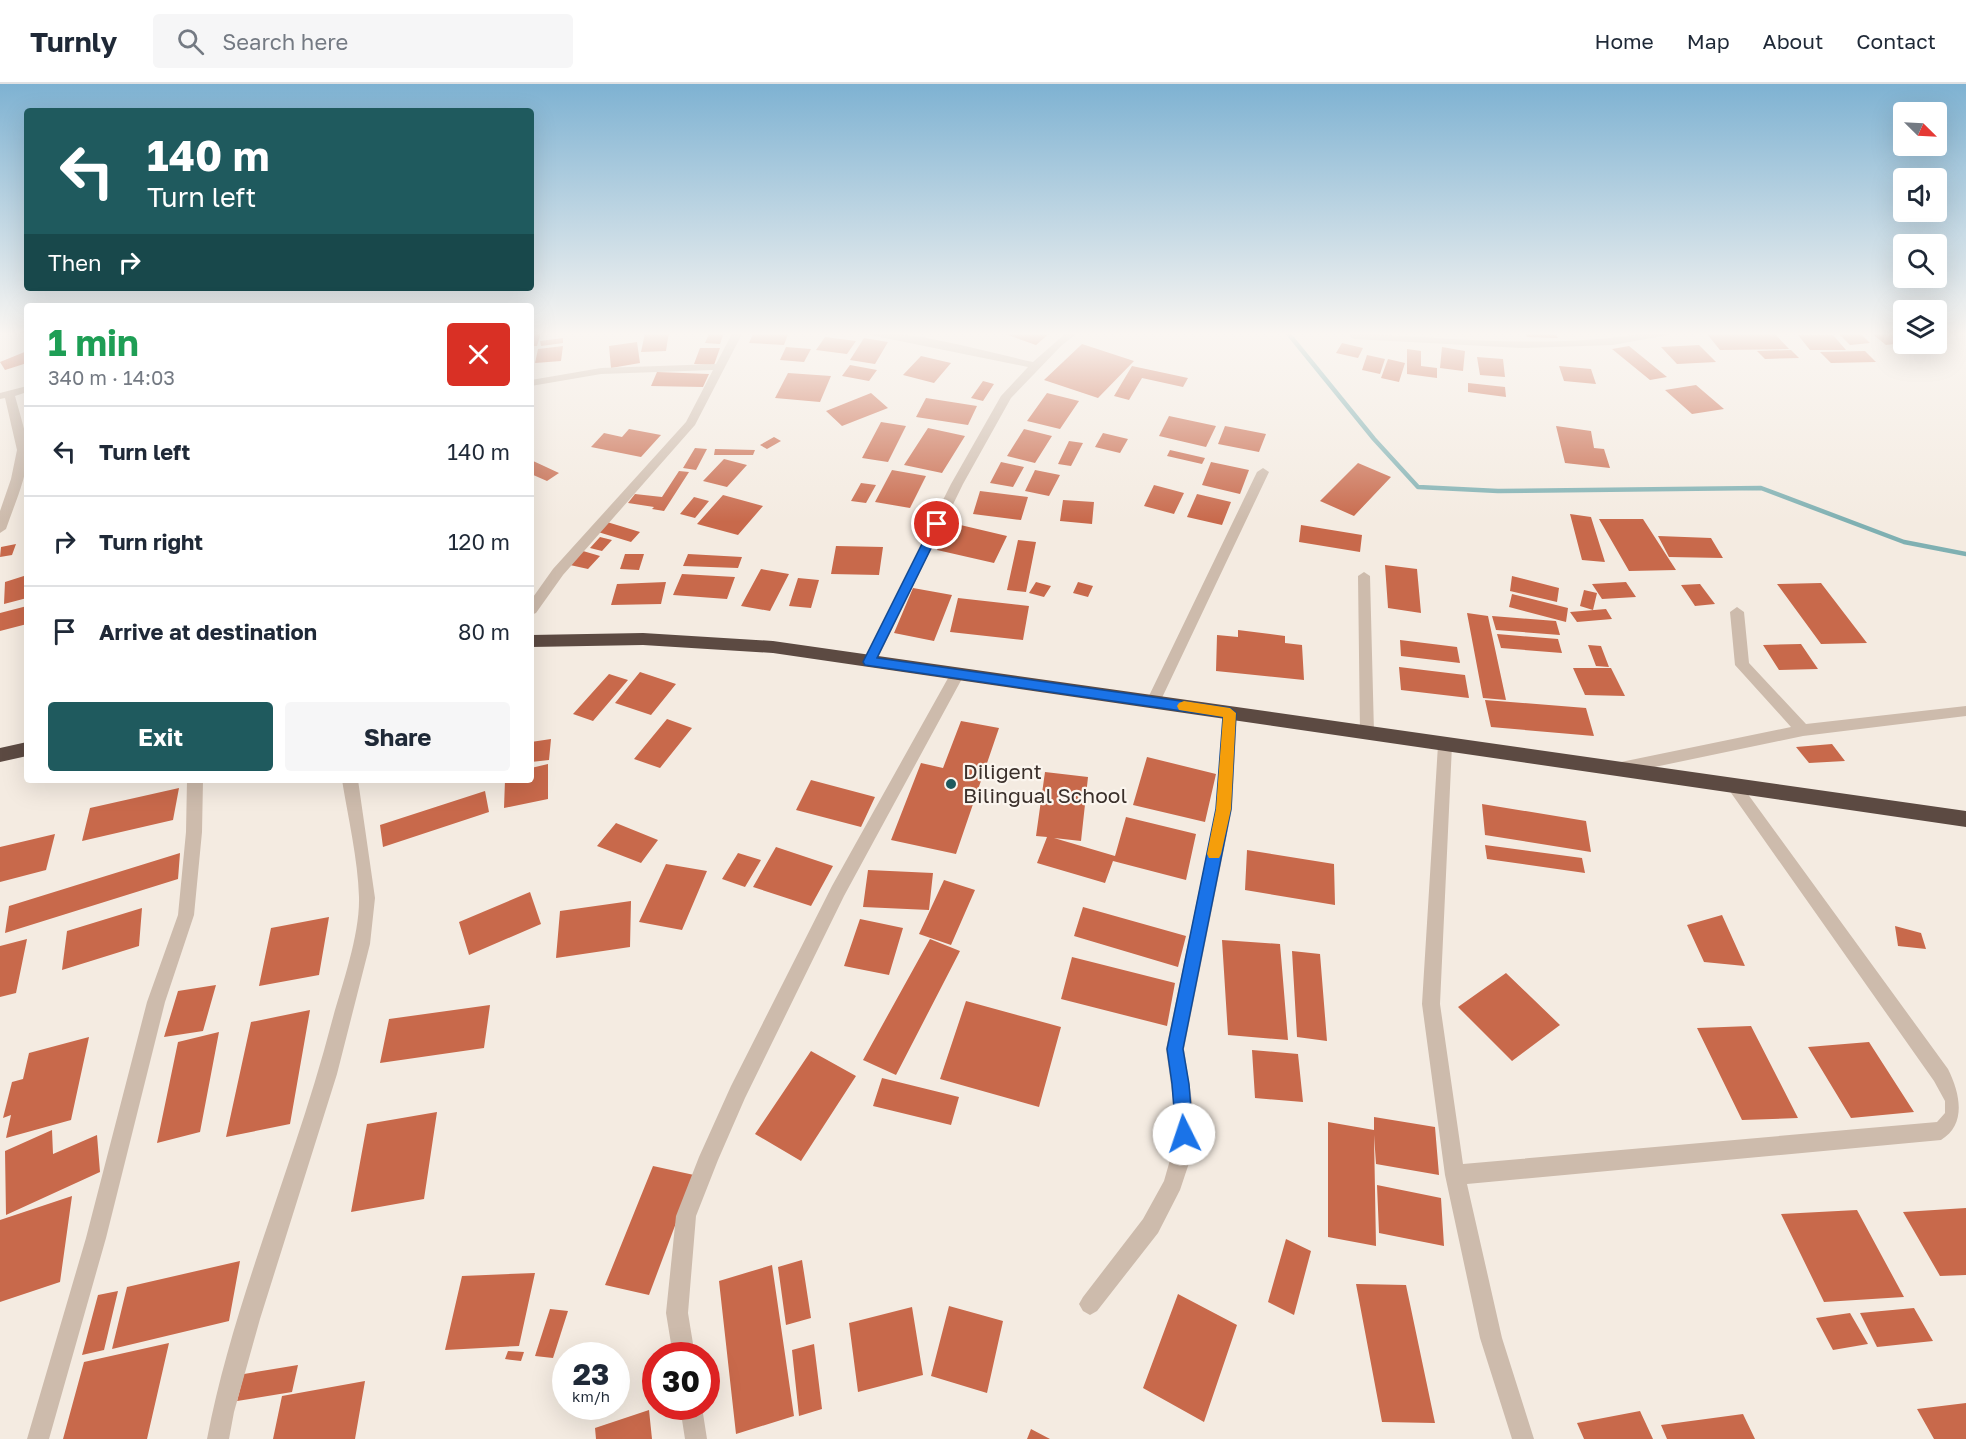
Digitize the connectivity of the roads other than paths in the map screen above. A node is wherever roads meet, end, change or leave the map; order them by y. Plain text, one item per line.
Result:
1 (5, 395) edge
2 (705, 395) edge
3 (1007, 395) edge
4 (1263, 472) dead end
5 (0, 529) edge
6 (1365, 576) dead end
7 (534, 606) edge
8 (1737, 612) dead end
9 (534, 641) edge
10 (869, 662) junction
11 (957, 675) junction
12 (1153, 702) junction
13 (1966, 711) edge
14 (1230, 713) junction
15 (1803, 730) junction
16 (1367, 733) junction
17 (1445, 745) junction
18 (24, 750) edge
19 (0, 755) edge
20 (1621, 768) junction
21 (195, 783) edge
22 (350, 783) edge
23 (1734, 786) junction
24 (1966, 819) edge
25 (1455, 1174) junction
26 (1090, 1304) dead end
27 (682, 1342) edge
28 (693, 1420) edge
29 (38, 1439) edge
30 (218, 1439) edge
31 (696, 1439) edge
32 (1523, 1439) edge

1 - 5 street
2 - 7 street
3 - 10 street
4 - 12 street
6 - 16 street
8 - 15 street
9 - 10 highway
10 - 11 highway
11 - 12 highway
11 - 27 street
12 - 14 highway
13 - 15 street
14 - 16 highway
14 - 26 street
15 - 20 street
16 - 17 highway
17 - 20 highway
17 - 25 street
18 - 19 highway
20 - 23 highway
21 - 29 street
22 - 30 street
23 - 24 highway
23 - 25 street
25 - 32 street
28 - 31 street

